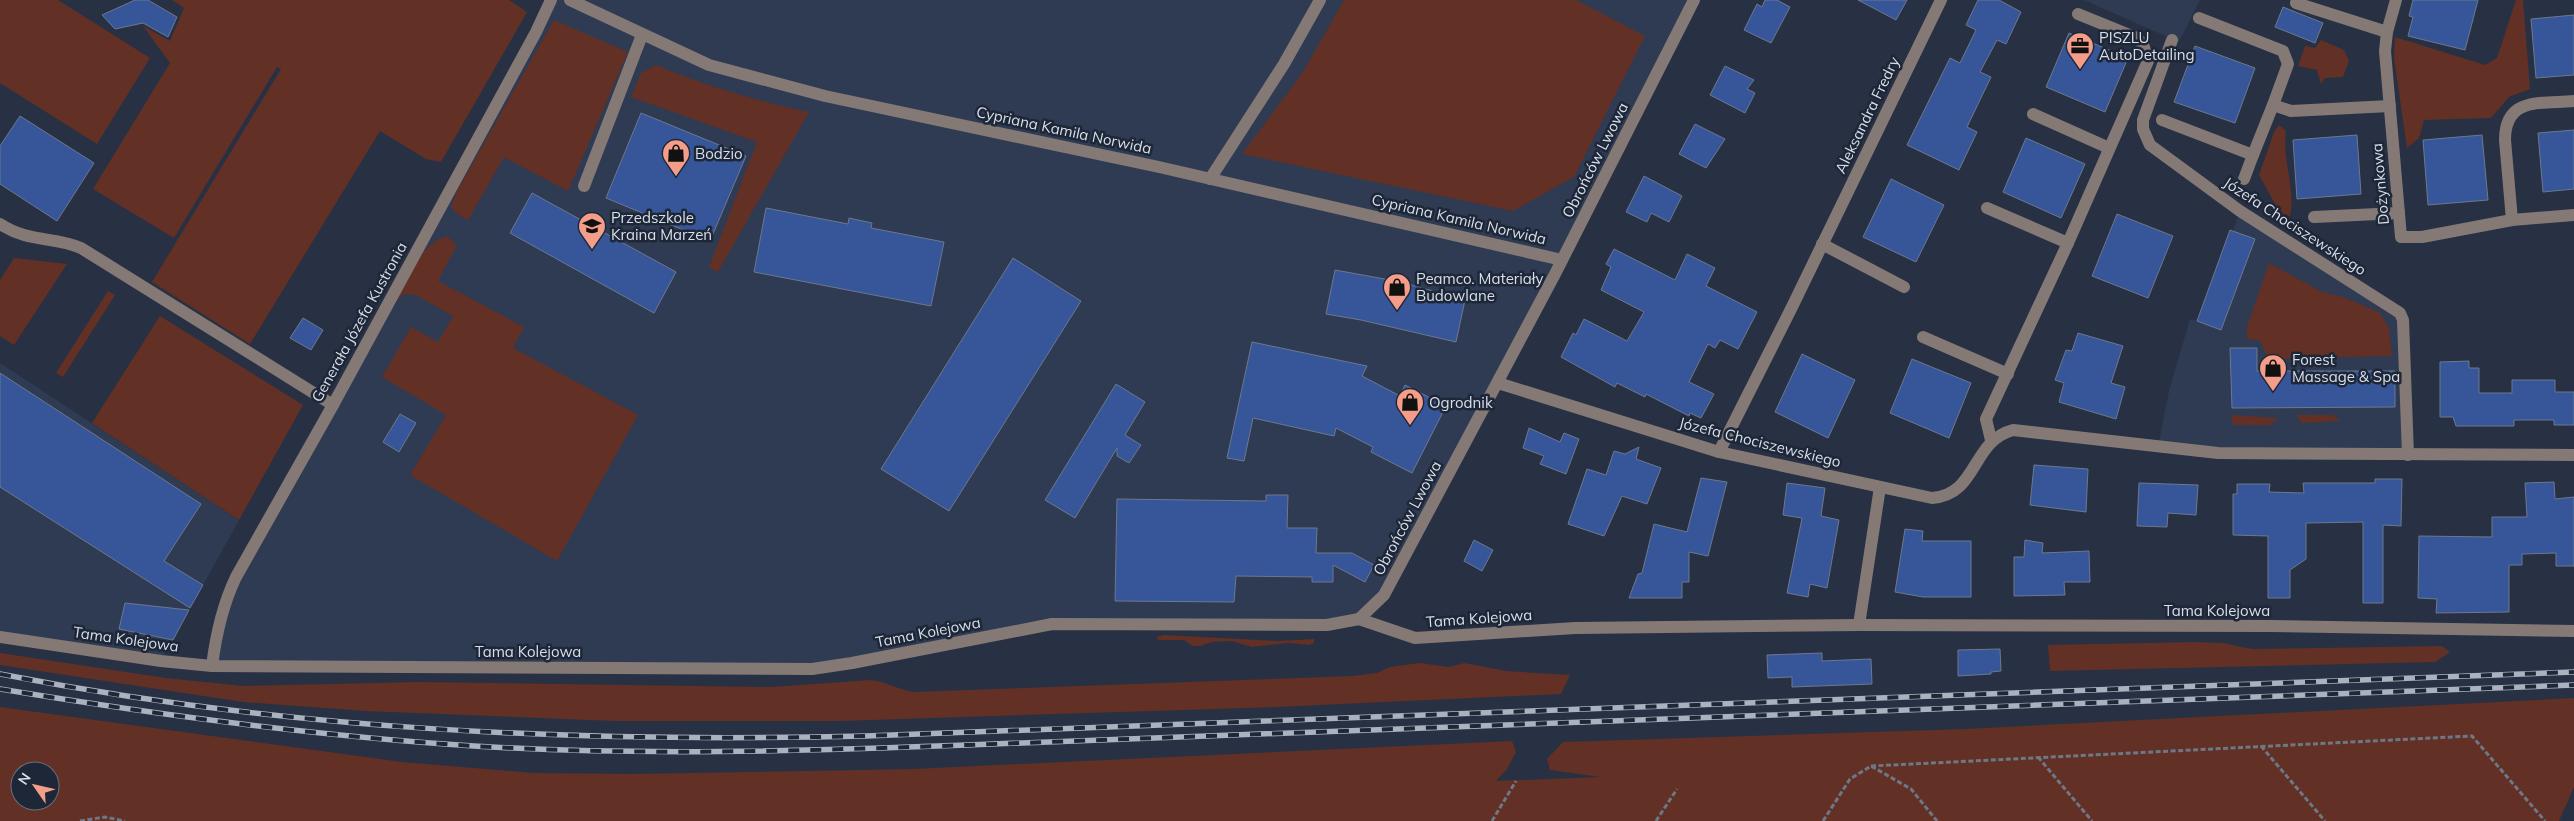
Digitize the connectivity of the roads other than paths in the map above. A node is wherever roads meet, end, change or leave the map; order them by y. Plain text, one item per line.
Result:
1 (551, 0) edge
2 (570, 0) edge
3 (1320, 0) edge
4 (1941, 0) edge
5 (2396, 0) edge
6 (1689, 2) edge
7 (2296, 3) dead end
8 (2078, 14) dead end
9 (2199, 18) dead end
10 (2387, 32) junction
11 (642, 35) junction
12 (2172, 40) dead end
13 (2574, 101) edge
14 (2272, 105) junction
15 (2390, 106) junction
16 (2033, 114) dead end
17 (2162, 120) dead end
18 (2109, 148) junction
19 (2253, 155) junction
20 (1210, 179) junction
21 (2244, 179) dead end
22 (584, 186) dead end
23 (1987, 208) dead end
24 (2399, 213) junction
25 (2574, 215) edge
26 (2314, 217) dead end
27 (2512, 220) junction
28 (0, 224) edge
29 (2068, 243) junction
30 (1822, 244) junction
31 (1562, 260) junction
32 (1904, 287) dead end
33 (1923, 337) dead end
34 (2008, 374) junction
35 (1498, 382) junction
36 (333, 405) junction
37 (1991, 440) junction
38 (1719, 452) junction
39 (2408, 455) junction
40 (2574, 455) edge
41 (1880, 487) junction
42 (1359, 619) junction
43 (1859, 625) junction
44 (2574, 631) edge
45 (0, 637) edge
46 (212, 666) junction

1 - 36 street, Generała Józefa Kustronia
2 - 11 street, Cypriana Kamila Norwida
3 - 20 street
4 - 30 street, Aleksandra Fredry
5 - 10 street, Dożynkowa
6 - 31 street, Obrońców Lwowa
7 - 10 street
8 - 18 street
9 - 14 street
10 - 15 street, Dożynkowa
11 - 20 street, Cypriana Kamila Norwida
11 - 22 street
12 - 39 street, Józefa Chociszewskiego
13 - 27 street
14 - 15 street
14 - 19 street
15 - 24 street, Dożynkowa
16 - 18 street
17 - 19 street
18 - 29 street
19 - 21 street
20 - 31 street, Cypriana Kamila Norwida
23 - 29 street
24 - 26 street
24 - 27 street, Dożynkowa
25 - 27 street, Dożynkowa
28 - 36 street
29 - 34 street
30 - 32 street
30 - 38 street, Aleksandra Fredry
31 - 35 street, Obrońców Lwowa
33 - 34 street
34 - 37 street
35 - 38 street, Józefa Chociszewskiego
35 - 42 street, Obrońców Lwowa
36 - 46 street, Generała Józefa Kustronia
37 - 39 street
37 - 41 street, Józefa Chociszewskiego
38 - 41 street, Józefa Chociszewskiego
39 - 40 street
41 - 43 street
42 - 43 street, Tama Kolejowa
42 - 46 street, Tama Kolejowa
43 - 44 street, Tama Kolejowa
45 - 46 street, Tama Kolejowa

